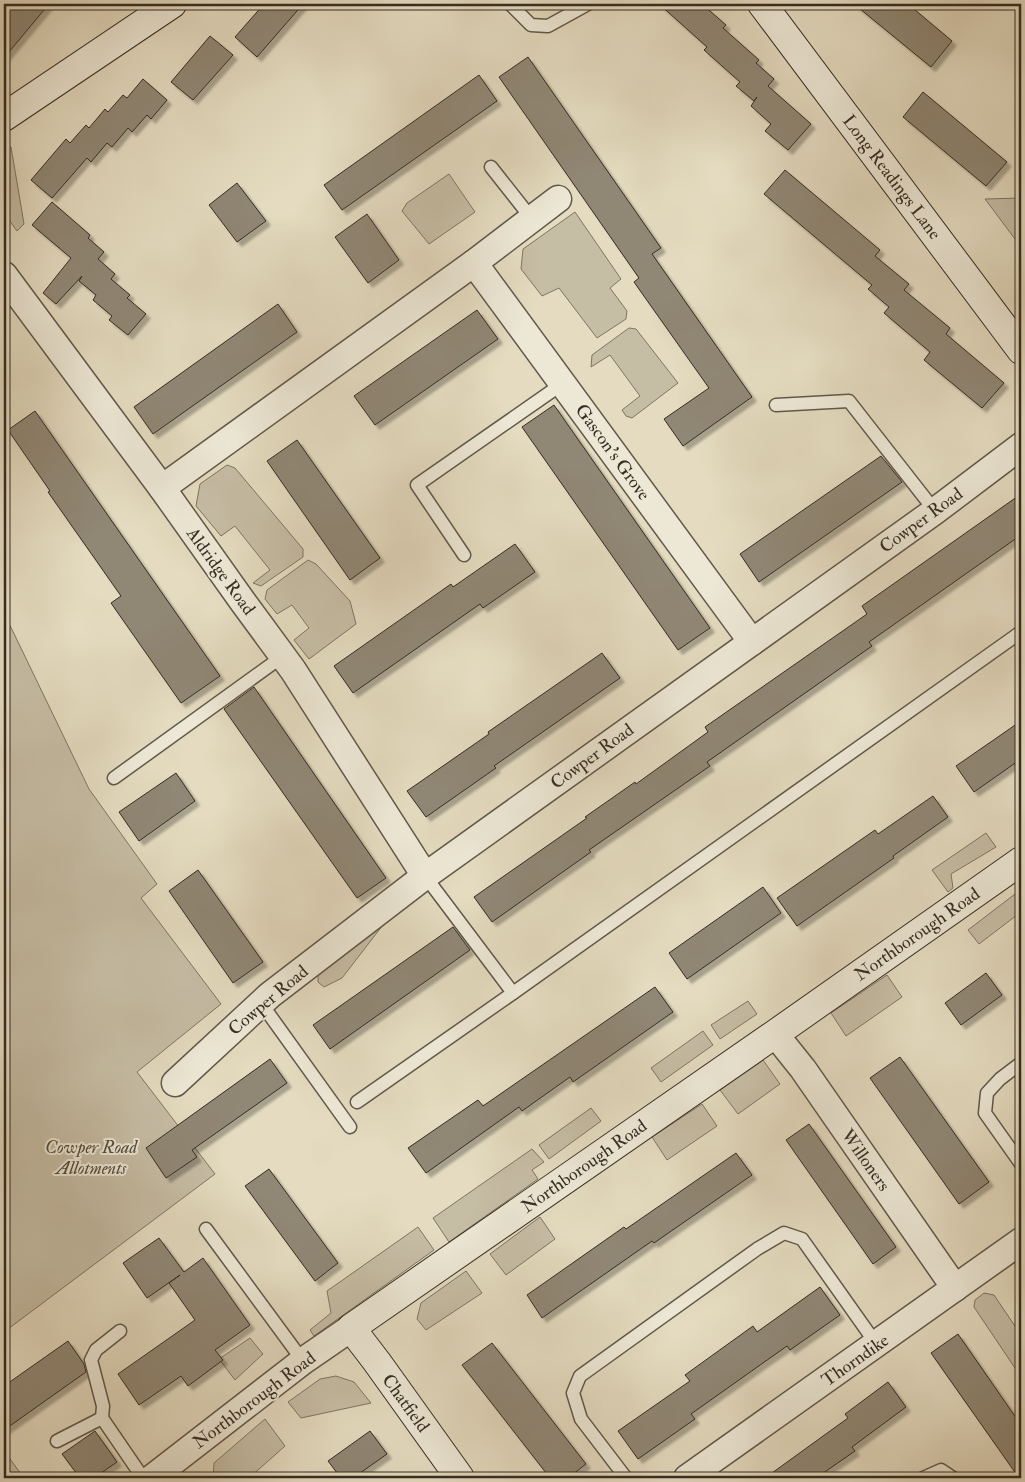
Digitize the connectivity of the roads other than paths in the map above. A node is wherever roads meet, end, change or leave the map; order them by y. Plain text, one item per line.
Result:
1 (172, 4) edge
2 (510, 4) edge
3 (588, 4) edge
4 (762, 4) edge
5 (4, 117) edge
6 (491, 167) dead end
7 (558, 199) dead end
8 (532, 219) junction
9 (474, 263) junction
10 (4, 275) edge
11 (1021, 350) edge
12 (562, 384) junction
13 (776, 405) dead end
14 (1021, 446) edge
15 (162, 488) junction
16 (935, 511) junction
17 (464, 555) dead end
18 (1021, 632) edge
19 (752, 642) junction
20 (283, 656) junction
21 (114, 778) dead end
22 (1021, 861) edge
23 (425, 876) junction
24 (513, 993) junction
25 (261, 1003) junction
26 (775, 1034) junction
27 (1021, 1064) edge
28 (175, 1082) dead end
29 (357, 1102) dead end
30 (350, 1127) dead end
31 (1021, 1164) edge
32 (206, 1229) dead end
33 (1021, 1241) edge
34 (955, 1288) junction
35 (351, 1328) junction
36 (120, 1331) dead end
37 (877, 1345) junction
38 (303, 1361) junction
39 (102, 1418) junction
40 (57, 1442) dead end
41 (143, 1478) edge
42 (152, 1478) edge
43 (460, 1478) edge
44 (626, 1478) edge
45 (687, 1478) edge
46 (923, 1478) edge
47 (953, 1478) edge

1 - 5 street
2 - 3 lane
4 - 11 street, Long Readings Lane
6 - 8 lane
7 - 8 street
8 - 9 street
9 - 12 street, Gascon's Grove
9 - 15 street
10 - 15 street, Aldridge Road
12 - 17 lane
12 - 19 street, Gascon's Grove
13 - 16 lane
14 - 16 street, Cowper Road
15 - 20 street, Aldridge Road
16 - 19 street, Cowper Road
18 - 24 lane
19 - 23 street, Cowper Road
20 - 21 lane
20 - 23 street, Aldridge Road
22 - 26 street, Northborough Road
23 - 24 lane
23 - 25 street, Cowper Road
24 - 29 lane
25 - 28 street, Cowper Road
25 - 30 lane
26 - 34 street, Willoners
26 - 35 street, Northborough Road
27 - 31 lane
32 - 38 lane
33 - 34 street, Thorndike
34 - 37 street, Thorndike
35 - 38 street, Northborough Road
35 - 43 street, Chatfield
36 - 39 lane
37 - 44 lane
37 - 45 street, Thorndike
38 - 42 street, Northborough Road
39 - 40 lane
39 - 41 lane
46 - 47 lane

